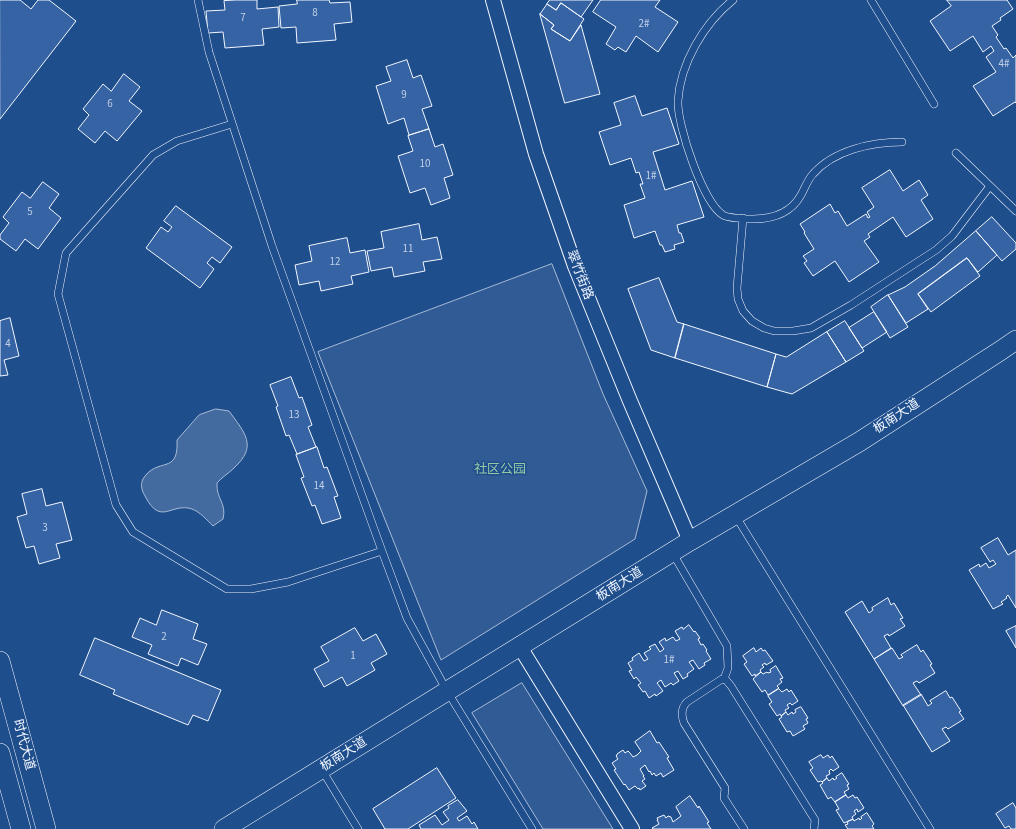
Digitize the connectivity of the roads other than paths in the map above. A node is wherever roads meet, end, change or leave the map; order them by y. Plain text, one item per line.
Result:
1 (198, 0) edge
2 (494, 0) edge
3 (733, 0) edge
4 (874, 2) edge
5 (934, 104) dead end
6 (232, 124) junction
7 (902, 142) dead end
8 (956, 153) dead end
9 (990, 186) junction
10 (1016, 211) edge
11 (743, 218) junction
12 (1016, 340) edge
13 (735, 515) junction
14 (690, 541) junction
15 (382, 551) junction
16 (672, 552) junction
17 (520, 647) junction
18 (0, 661) edge
19 (724, 679) junction
20 (447, 692) junction
21 (0, 753) edge
22 (321, 769) junction
23 (21, 829) edge
24 (46, 829) edge
25 (224, 829) edge
26 (358, 829) edge
27 (532, 829) edge
28 (632, 829) edge
29 (744, 829) edge
30 (814, 829) edge
31 (930, 829) edge

1 - 6 lane
2 - 14 street, 翠竹街路
3 - 11 lane
4 - 5 lane
6 - 15 lane
6 - 15 lane
7 - 11 lane
8 - 9 lane
9 - 10 lane
9 - 11 lane
12 - 13 main road, 板南大道
13 - 14 main road, 板南大道
13 - 31 lane
14 - 16 main road, 板南大道
15 - 20 lane
16 - 17 main road, 板南大道
16 - 19 lane
17 - 20 main road, 板南大道
17 - 28 street
18 - 24 main road, 时代大道
19 - 29 lane
19 - 30 lane
20 - 22 main road, 板南大道
20 - 27 lane
21 - 23 main road, 时代大道
22 - 25 main road, 板南大道
22 - 26 lane

